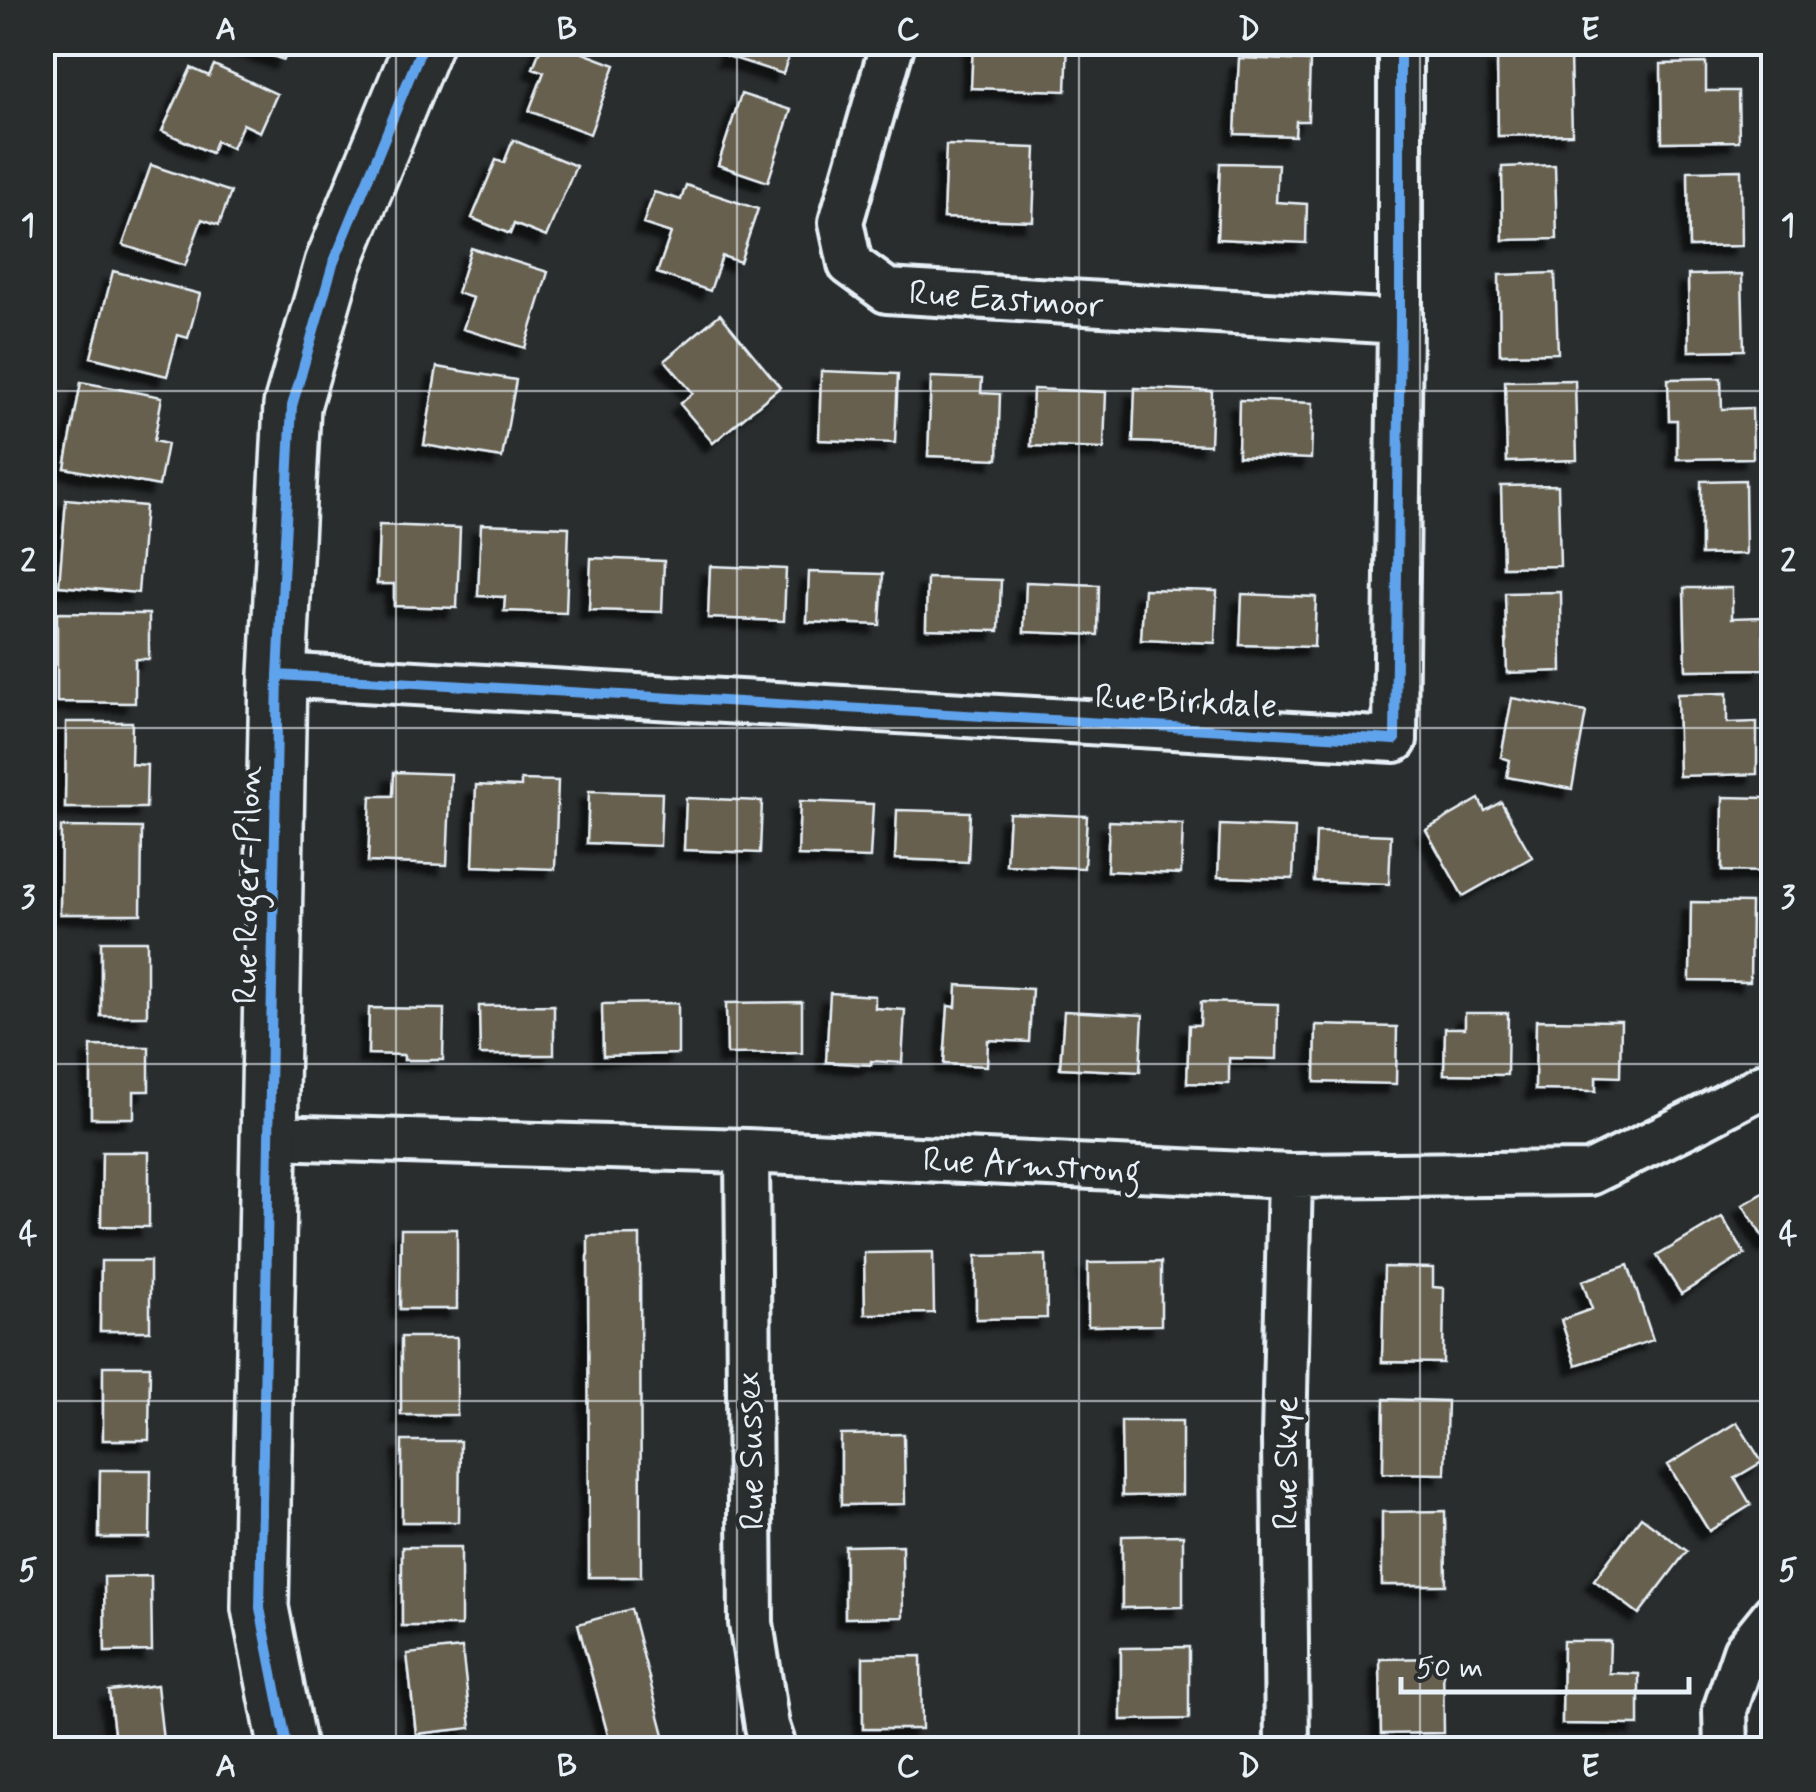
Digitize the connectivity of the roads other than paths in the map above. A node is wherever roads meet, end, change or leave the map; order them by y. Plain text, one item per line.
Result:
1 (424, 42) edge
2 (892, 42) edge
3 (1400, 42) edge
4 (1400, 322) junction
5 (278, 675) junction
6 (1774, 1080) edge
7 (270, 1137) junction
8 (747, 1151) junction
9 (1290, 1176) junction
10 (1774, 1614) edge
11 (288, 1750) edge
12 (776, 1750) edge
13 (1287, 1750) edge
14 (1726, 1750) edge

1 - 5 street, Rue Roger-Pilon
2 - 4 street, Rue Eastmoor
3 - 4 street, Rue Birkdale
4 - 5 street, Rue Birkdale
5 - 7 street, Rue Roger-Pilon
6 - 9 street, Rue Armstrong
7 - 8 street, Rue Armstrong
7 - 11 street, Rue Roger-Pilon
8 - 9 street, Rue Armstrong
8 - 12 street, Rue Sussex
9 - 13 street, Rue Skye
10 - 14 street

